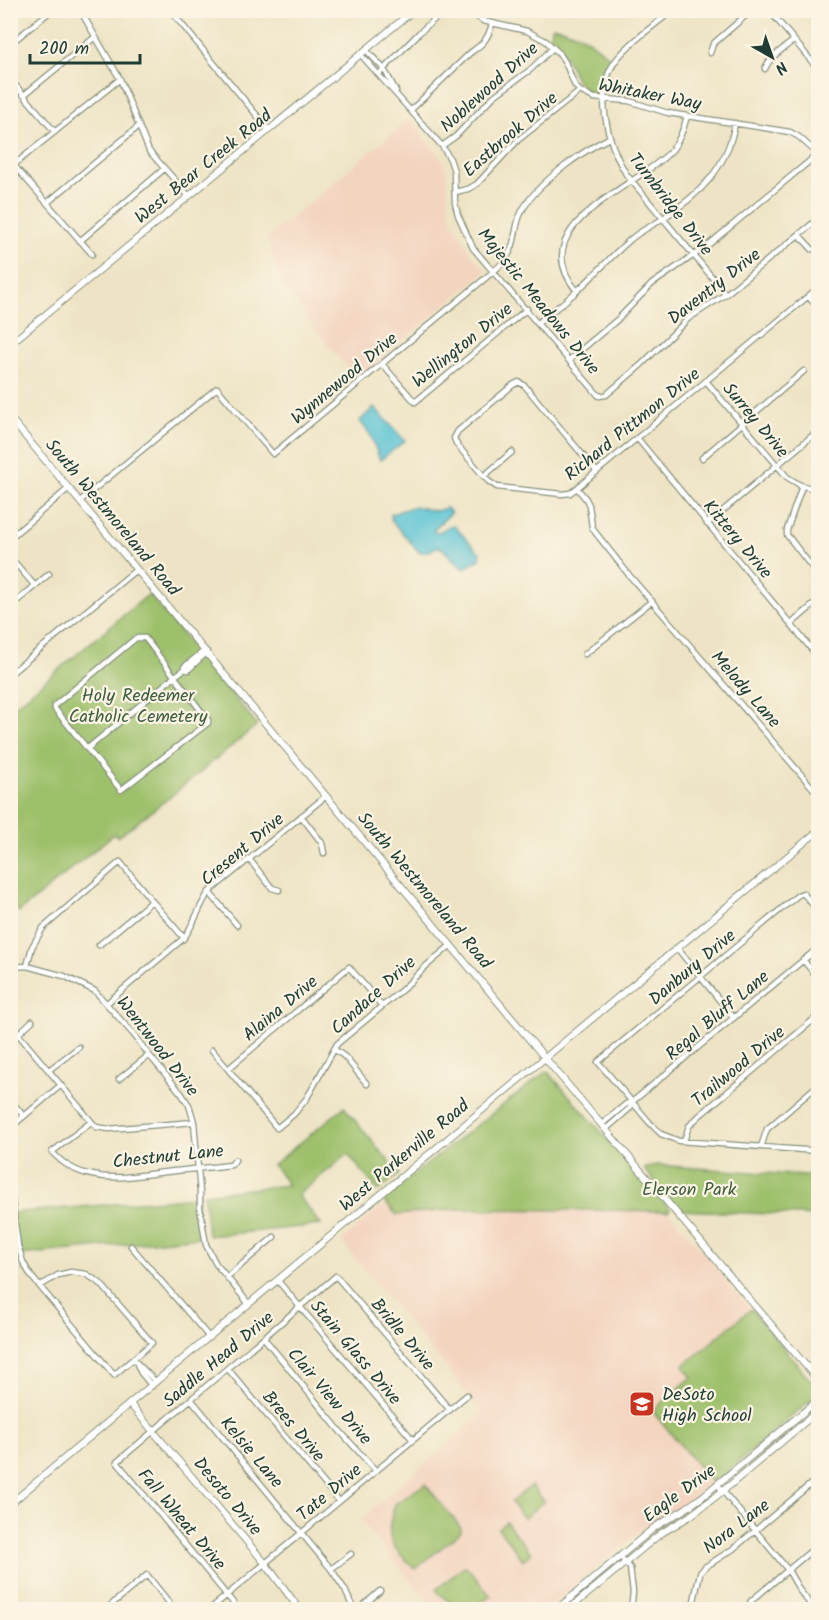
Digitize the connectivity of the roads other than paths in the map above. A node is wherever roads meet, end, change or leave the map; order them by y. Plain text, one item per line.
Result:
1 (52, 10) edge
2 (80, 10) edge
3 (170, 10) edge
4 (414, 10) edge
5 (445, 10) edge
6 (468, 10) edge
7 (673, 10) edge
8 (752, 10) edge
9 (769, 10) edge
10 (492, 24) junction
11 (95, 37) junction
12 (794, 40) junction
13 (10, 44) edge
14 (553, 48) junction
15 (364, 52) junction
16 (710, 53) dead end
17 (384, 69) junction
18 (765, 69) dead end
19 (819, 69) edge
20 (378, 74) junction
21 (10, 79) edge
22 (120, 79) junction
23 (580, 91) junction
24 (24, 95) junction
25 (400, 98) junction
26 (604, 99) junction
27 (411, 110) junction
28 (687, 116) junction
29 (735, 123) junction
30 (139, 126) junction
31 (269, 130) junction
32 (55, 132) junction
33 (609, 138) junction
34 (442, 146) junction
35 (819, 154) edge
36 (12, 164) edge
37 (164, 169) junction
38 (632, 181) junction
39 (455, 192) junction
40 (189, 196) junction
41 (47, 203) junction
42 (662, 219) junction
43 (819, 219) edge
44 (799, 235) junction
45 (80, 241) junction
46 (812, 249) dead end
47 (92, 254) dead end
48 (694, 256) junction
49 (494, 271) junction
50 (819, 288) edge
51 (577, 291) junction
52 (726, 294) junction
53 (808, 296) junction
54 (819, 308) edge
55 (527, 309) junction
56 (538, 323) junction
57 (10, 344) edge
58 (569, 360) junction
59 (382, 363) junction
60 (804, 371) dead end
61 (706, 381) junction
62 (599, 396) joint
63 (10, 418) edge
64 (742, 423) junction
65 (819, 431) edge
66 (637, 438) junction
67 (512, 452) dead end
68 (702, 458) dead end
69 (777, 466) junction
70 (597, 472) junction
71 (484, 476) junction
72 (802, 486) junction
73 (69, 488) junction
74 (577, 488) junction
75 (819, 490) edge
76 (80, 501) junction
77 (707, 524) junction
78 (10, 538) edge
79 (10, 557) edge
80 (137, 569) junction
81 (49, 574) dead end
82 (819, 575) edge
83 (35, 586) junction
84 (652, 601) junction
85 (819, 601) edge
86 (10, 607) edge
87 (791, 624) junction
88 (206, 651) junction
89 (585, 654) dead end
90 (819, 657) edge
91 (10, 664) edge
92 (16, 670) junction
93 (10, 674) edge
94 (175, 676) junction
95 (87, 749) junction
96 (819, 794) edge
97 (326, 796) junction
98 (301, 816) junction
99 (819, 831) edge
100 (324, 853) dead end
101 (249, 859) junction
102 (279, 890) dead end
103 (210, 892) junction
104 (152, 901) junction
105 (819, 911) edge
106 (237, 926) dead end
107 (184, 938) junction
108 (99, 945) dead end
109 (451, 945) junction
110 (677, 948) junction
111 (819, 948) edge
112 (803, 960) junction
113 (27, 966) junction
114 (10, 967) edge
115 (700, 977) junction
116 (819, 978) edge
117 (107, 1003) junction
118 (382, 1006) junction
119 (819, 1016) edge
120 (734, 1018) junction
121 (32, 1021) dead end
122 (10, 1029) edge
123 (18, 1034) junction
124 (79, 1047) dead end
125 (334, 1049) junction
126 (212, 1050) dead end
127 (149, 1055) junction
128 (545, 1058) junction
129 (228, 1069) junction
130 (49, 1071) junction
131 (119, 1079) dead end
132 (367, 1084) dead end
133 (61, 1085) junction
134 (819, 1085) edge
135 (10, 1100) edge
136 (632, 1102) junction
137 (24, 1116) junction
138 (91, 1122) junction
139 (194, 1122) junction
140 (604, 1127) junction
141 (10, 1128) edge
142 (684, 1141) junction
143 (761, 1147) junction
144 (819, 1151) edge
145 (235, 1160) dead end
146 (198, 1169) junction
147 (11, 1187) edge
148 (274, 1237) dead end
149 (131, 1246) dead end
150 (336, 1276) joint
151 (226, 1277) junction
152 (278, 1281) junction
153 (40, 1286) junction
154 (249, 1304) junction
155 (301, 1307) junction
156 (209, 1336) junction
157 (264, 1338) junction
158 (133, 1359) junction
159 (228, 1369) junction
160 (819, 1380) edge
161 (154, 1384) junction
162 (467, 1395) dead end
163 (191, 1399) junction
164 (819, 1400) edge
165 (130, 1404) junction
166 (450, 1410) junction
167 (819, 1411) edge
168 (153, 1430) junction
169 (413, 1440) junction
170 (117, 1462) joint
171 (376, 1471) junction
172 (819, 1478) edge
173 (717, 1484) junction
174 (723, 1491) junction
175 (339, 1502) junction
176 (10, 1504) edge
177 (754, 1531) junction
178 (302, 1532) junction
179 (819, 1545) edge
180 (351, 1554) dead end
181 (620, 1556) junction
182 (625, 1562) junction
183 (265, 1563) junction
184 (331, 1569) junction
185 (788, 1570) junction
186 (380, 1591) dead end
187 (227, 1594) junction
188 (563, 1604) junction
189 (105, 1610) edge
190 (175, 1610) edge
191 (209, 1610) edge
192 (239, 1610) edge
193 (300, 1610) edge
194 (356, 1610) edge
195 (556, 1610) edge
196 (568, 1610) edge
197 (631, 1610) edge
198 (692, 1610) edge
199 (746, 1610) edge
200 (815, 1610) edge

1 - 13 street
2 - 11 street
3 - 31 street
4 - 15 main road, West Bear Creek Road
5 - 17 street
6 - 10 street, Whitaker Way
7 - 26 street, Turnbridge Drive
8 - 16 street
9 - 12 street
10 - 14 street, Whitaker Way
10 - 27 street
11 - 22 street
11 - 24 street
12 - 18 street
12 - 19 street
14 - 23 street, Whitaker Way
14 - 34 street, Noblewood Drive
15 - 17 street, Majestic Meadows Drive
15 - 20 street, Majestic Meadows Drive
15 - 31 main road, West Bear Creek Road
17 - 20 street
17 - 25 street, Majestic Meadows Drive
20 - 25 street, Majestic Meadows Drive
21 - 24 street
22 - 30 street
22 - 32 street
23 - 26 street, Whitaker Way
23 - 39 street, Eastbrook Drive
24 - 32 street
25 - 27 street, Majestic Meadows Drive
26 - 28 street, Whitaker Way
26 - 33 street, Turnbridge Drive
27 - 34 street, Majestic Meadows Drive
28 - 29 street, Whitaker Way
28 - 38 street
29 - 35 street, Whitaker Way
29 - 42 street
30 - 37 street
30 - 41 street
31 - 40 main road, West Bear Creek Road
32 - 36 street
33 - 38 street, Turnbridge Drive
33 - 49 street, Wynnewood Drive
34 - 39 street, Majestic Meadows Drive
35 - 48 street
36 - 41 street
37 - 40 street
37 - 45 street
38 - 42 street, Turnbridge Drive
38 - 51 street
39 - 49 street, Majestic Meadows Drive
40 - 57 main road, West Bear Creek Road
41 - 45 street
42 - 48 street, Turnbridge Drive
42 - 51 street
43 - 44 street, Daventry Drive
44 - 46 street
44 - 52 street, Daventry Drive
45 - 47 street
48 - 52 street, Turnbridge Drive
48 - 58 street
49 - 55 street, Majestic Meadows Drive
49 - 59 street, Wynnewood Drive
50 - 53 street, Richard Pittmon Drive
51 - 56 street
52 - 62 street, Daventry Drive
53 - 54 street
53 - 61 street, Richard Pittmon Drive
55 - 56 street, Majestic Meadows Drive
55 - 59 street, Wellington Drive
56 - 58 street, Majestic Meadows Drive
58 - 62 street, Majestic Meadows Drive
59 - 76 street, Wynnewood Drive
60 - 64 street
61 - 64 street, Surrey Drive
61 - 66 street, Richard Pittmon Drive
63 - 73 main road, South Westmoreland Road
64 - 68 street
64 - 69 street, Surrey Drive
65 - 69 street
66 - 70 street, Richard Pittmon Drive
66 - 77 street, Kittery Drive
67 - 71 street
69 - 72 street, Surrey Drive
69 - 77 street
70 - 71 street, Richard Pittmon Drive
70 - 74 street, Richard Pittmon Drive
71 - 74 street, Richard Pittmon Drive
72 - 75 street, Surrey Drive
72 - 82 street
73 - 76 main road, South Westmoreland Road
73 - 78 street
74 - 84 street, Melody Lane
76 - 80 main road, South Westmoreland Road
77 - 87 street, Kittery Drive
79 - 83 street
80 - 88 main road, South Westmoreland Road
80 - 92 street
81 - 83 street
83 - 86 street
84 - 89 street
84 - 96 street, Melody Lane
85 - 87 street
87 - 90 street, Kittery Drive
88 - 94 street
88 - 97 main road, South Westmoreland Road
91 - 92 street
92 - 93 street
94 - 95 street
94 - 95 street
94 - 95 street
97 - 98 street, Cresent Drive
97 - 109 main road, South Westmoreland Road
98 - 100 street
98 - 101 street, Cresent Drive
99 - 110 main road, West Parkerville Road
101 - 102 street
101 - 103 street, Cresent Drive
103 - 106 street
103 - 107 street, Cresent Drive
104 - 107 street
104 - 108 street
104 - 113 street
105 - 115 street, Danbury Drive
107 - 117 street, Cresent Drive
109 - 118 street, Candace Drive
109 - 128 main road, South Westmoreland Road
110 - 115 street
110 - 128 main road, West Parkerville Road
111 - 112 street, Regal Bluff Lane
112 - 116 street
112 - 120 street, Regal Bluff Lane
113 - 114 street, Wentwood Drive
113 - 117 street, Wentwood Drive
115 - 120 street
115 - 136 street, Danbury Drive
117 - 127 street, Wentwood Drive
118 - 125 street, Candace Drive
118 - 129 street, Alaina Drive
119 - 142 street, Trailwood Drive
120 - 136 street, Regal Bluff Lane
121 - 123 street
122 - 123 street
123 - 130 street
124 - 130 street
125 - 129 street, Candace Drive
125 - 132 street
126 - 129 street
127 - 131 street
127 - 139 street, Wentwood Drive
128 - 140 main road, South Westmoreland Road
128 - 152 main road, West Parkerville Road
130 - 133 street
133 - 137 street
133 - 138 street
134 - 143 street
135 - 137 street
136 - 140 street, Regal Bluff Lane
136 - 142 street
137 - 141 street
138 - 139 street
138 - 146 street, Chestnut Lane
139 - 146 street, Wentwood Drive
140 - 160 main road, South Westmoreland Road
142 - 143 street
143 - 144 street
145 - 146 street, Chestnut Lane
146 - 151 street, Wentwood Drive
147 - 153 street
148 - 151 street
149 - 156 street
150 - 155 street, Saddle Head Drive
150 - 166 street, Bridle Drive
151 - 154 street, Wentwood Drive
152 - 154 main road, West Parkerville Road
152 - 155 street, Stain Glass Drive
153 - 158 street
153 - 158 street
154 - 156 main road, West Parkerville Road
155 - 157 street, Saddle Head Drive
155 - 169 street, Stain Glass Drive
156 - 161 main road, West Parkerville Road
157 - 159 street, Saddle Head Drive
157 - 171 street, Clair View Drive
158 - 161 street
159 - 163 street, Saddle Head Drive
159 - 175 street, Brees Drive
161 - 165 main road, West Parkerville Road
162 - 166 street, Tate Drive
163 - 168 street, Saddle Head Drive
163 - 178 street, Kelsie Lane
164 - 173 main road, Eagle Drive
165 - 168 main road, Desoto Drive
165 - 176 main road, West Parkerville Road
166 - 169 street, Tate Drive
167 - 174 main road, Eagle Drive
168 - 170 street, Saddle Head Drive
168 - 183 main road, Desoto Drive
169 - 171 street, Tate Drive
170 - 187 street, Fall Wheat Drive
171 - 175 street, Tate Drive
172 - 177 street, Nora Lane
173 - 174 street
173 - 181 main road, Eagle Drive
174 - 177 street
174 - 182 main road, Eagle Drive
175 - 178 street, Tate Drive
177 - 185 street
177 - 198 street, Nora Lane
178 - 183 street, Tate Drive
178 - 184 street, Kelsie Lane
179 - 185 street
180 - 184 street
181 - 182 street
181 - 188 main road, Eagle Drive
182 - 196 main road, Eagle Drive
182 - 197 street
183 - 187 street, Tate Drive
183 - 193 main road, Desoto Drive
184 - 194 street, Kelsie Lane
185 - 199 street
185 - 200 street
186 - 194 street
187 - 191 street, Tate Drive
187 - 192 street, Fall Wheat Drive
188 - 195 main road, Eagle Drive
188 - 196 main road
189 - 190 street

